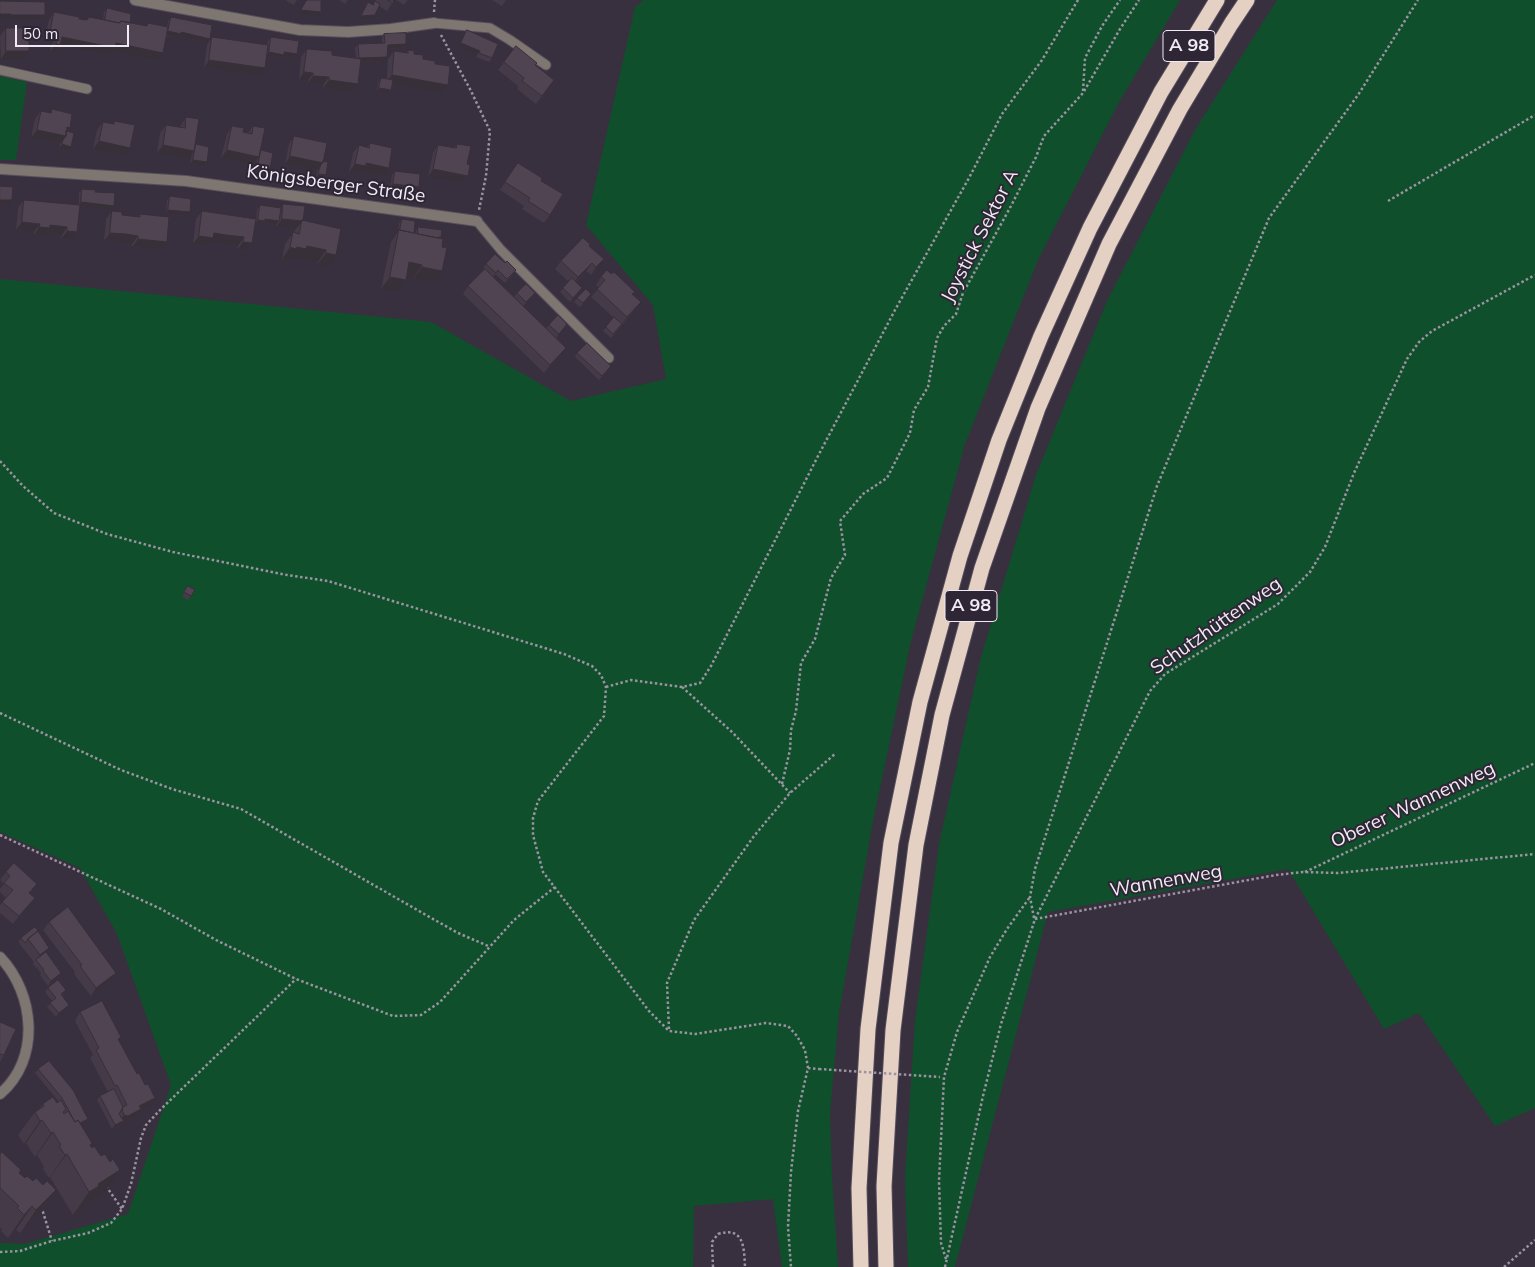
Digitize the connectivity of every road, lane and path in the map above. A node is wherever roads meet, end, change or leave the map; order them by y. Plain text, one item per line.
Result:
1 (135, 0) edge
2 (1078, 0) edge
3 (1120, 0) edge
4 (1139, 0) edge
5 (1217, 0) edge
6 (1247, 0) edge
7 (1418, 0) edge
8 (434, 23) joint
9 (449, 46) dead end
10 (546, 65) dead end
11 (0, 70) edge
12 (87, 89) dead end
13 (1083, 93) junction
14 (1535, 115) edge
15 (0, 169) edge
16 (1388, 201) dead end
17 (477, 221) junction
18 (1535, 275) edge
19 (609, 358) dead end
20 (0, 461) edge
21 (606, 686) junction
22 (682, 686) junction
23 (0, 713) edge
24 (836, 753) dead end
25 (1535, 763) edge
26 (782, 784) junction
27 (790, 793) junction
28 (0, 835) edge
29 (1535, 854) edge
30 (1304, 872) junction
31 (555, 887) junction
32 (1030, 897) junction
33 (1035, 919) junction
34 (488, 946) junction
35 (0, 958) edge
36 (296, 979) junction
37 (669, 1031) junction
38 (808, 1068) junction
39 (942, 1077) junction
40 (0, 1094) edge
41 (101, 1178) edge
42 (37, 1206) edge
43 (122, 1210) junction
44 (1535, 1240) edge
45 (52, 1241) junction
46 (0, 1252) edge
47 (946, 1260) junction
48 (714, 1267) edge
49 (745, 1267) edge
50 (791, 1267) edge
51 (861, 1267) edge
52 (886, 1267) edge
53 (945, 1267) edge
54 (1504, 1267) edge

1 - 8 street
2 - 22 path
3 - 13 path
4 - 13 path, Joystick Sektor A
5 - 51 highway, A 98
6 - 52 highway, A 98
7 - 32 path
8 - 10 lane
9 - 17 path
11 - 12 lane
13 - 26 path, Joystick Sektor A
14 - 16 path
15 - 17 street, Königsberger Straße
17 - 19 lane
18 - 33 path, Schutzhüttenweg
20 - 21 path
21 - 22 path
21 - 31 path
22 - 26 path
23 - 34 path
24 - 27 path
25 - 30 path, Oberer Wannenweg
26 - 27 path
27 - 37 path
28 - 36 path
29 - 30 path
30 - 33 path, Wannenweg
31 - 34 path
31 - 37 path
32 - 33 path
32 - 39 path
33 - 47 path, Schutzhüttenweg
34 - 36 path
35 - 40 street
36 - 43 path
37 - 38 path
38 - 39 path, bridge
38 - 50 path
39 - 47 path
41 - 43 path
42 - 45 path
43 - 45 path
44 - 54 path
45 - 46 path
47 - 53 path, Schutzhüttenweg
48 - 49 path

